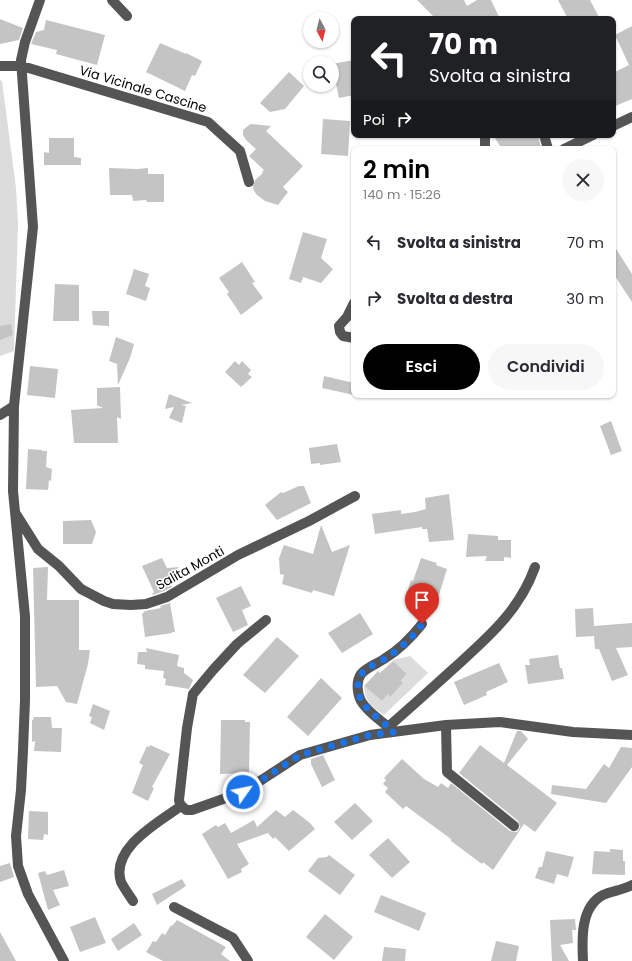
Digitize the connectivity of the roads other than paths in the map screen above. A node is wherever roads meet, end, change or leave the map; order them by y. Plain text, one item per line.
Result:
1 (40, 0) edge
2 (112, 0) edge
3 (127, 16) dead end
4 (0, 66) edge
5 (22, 66) junction
6 (632, 117) edge
7 (616, 125) edge
8 (588, 138) edge
9 (570, 146) edge
10 (249, 182) dead end
11 (351, 308) edge
12 (351, 337) edge
13 (14, 406) junction
14 (0, 415) edge
15 (356, 496) dead end
16 (14, 512) junction
17 (535, 567) dead end
18 (266, 620) dead end
19 (422, 624) dead end
20 (446, 725) junction
21 (391, 729) junction
22 (632, 736) edge
23 (181, 806) junction
24 (514, 826) dead end
25 (632, 885) edge
26 (133, 901) dead end
27 (174, 907) dead end
28 (64, 961) edge
29 (248, 961) edge
30 (583, 961) edge

1 - 5 street
2 - 3 street
4 - 5 street, Via Vicinale Cascine
5 - 10 street, Via Vicinale Cascine
5 - 13 street
6 - 7 street
8 - 9 street
11 - 12 street
13 - 14 street
13 - 16 street
15 - 16 street, Salita Monti
16 - 28 street
17 - 21 street
18 - 23 street
19 - 21 street
20 - 21 street
20 - 22 street
20 - 24 street
21 - 23 street
23 - 26 street
25 - 30 street
27 - 29 street

